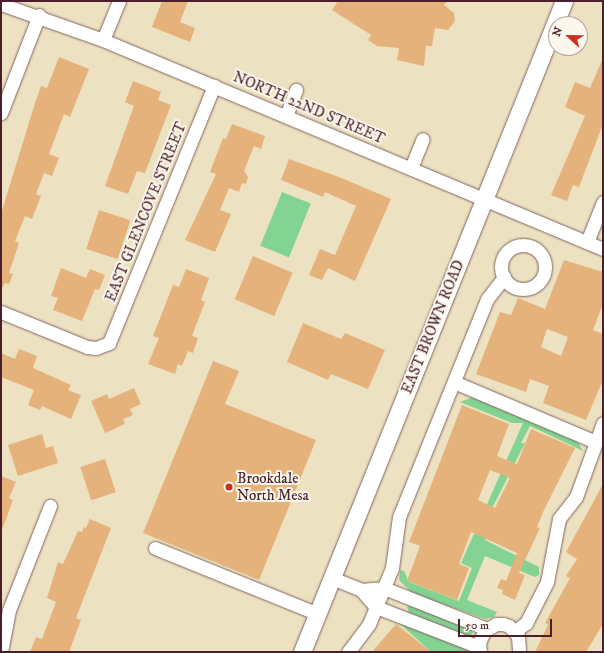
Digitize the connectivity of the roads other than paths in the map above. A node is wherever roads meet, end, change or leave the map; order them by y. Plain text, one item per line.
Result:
1 (119, 1) edge
2 (564, 1) edge
3 (1, 4) edge
4 (39, 15) junction
5 (103, 40) junction
6 (214, 86) junction
7 (296, 90) dead end
8 (1, 113) edge
9 (286, 116) junction
10 (424, 139) dead end
11 (411, 168) junction
12 (485, 199) junction
13 (603, 202) edge
14 (587, 242) junction
15 (603, 249) edge
16 (504, 277) dead end
17 (1, 312) edge
18 (454, 382) junction
19 (603, 423) edge
20 (596, 442) junction
21 (50, 506) dead end
22 (155, 548) dead end
23 (332, 578) junction
24 (384, 588) junction
25 (361, 590) junction
26 (376, 607) junction
27 (318, 614) junction
28 (487, 629) junction
29 (514, 631) junction
30 (479, 649) edge
31 (1, 652) edge
32 (302, 652) edge
33 (348, 652) edge
34 (519, 652) edge

1 - 5 street
2 - 12 main road, EAST BROWN ROAD
3 - 4 street, NORTH 22ND STREET
4 - 5 street, NORTH 22ND STREET
4 - 8 street
5 - 6 street, NORTH 22ND STREET
6 - 9 street, NORTH 22ND STREET
6 - 17 street, EAST GLENCOVE STREET
7 - 9 street
9 - 11 street, NORTH 22ND STREET
10 - 11 street
11 - 12 street, NORTH 22ND STREET
12 - 14 street, NORTH 22ND STREET
12 - 23 main road, EAST BROWN ROAD
13 - 14 street
14 - 15 street, NORTH 22ND STREET
16 - 18 street
18 - 20 street
18 - 24 street
19 - 20 street
20 - 29 street
21 - 31 street
22 - 27 street
23 - 25 street
23 - 27 main road, EAST BROWN ROAD
24 - 25 street
24 - 26 street
24 - 28 street
25 - 26 street
26 - 30 street
26 - 33 street
27 - 32 main road, EAST BROWN ROAD
28 - 29 street
28 - 30 street
29 - 34 street

